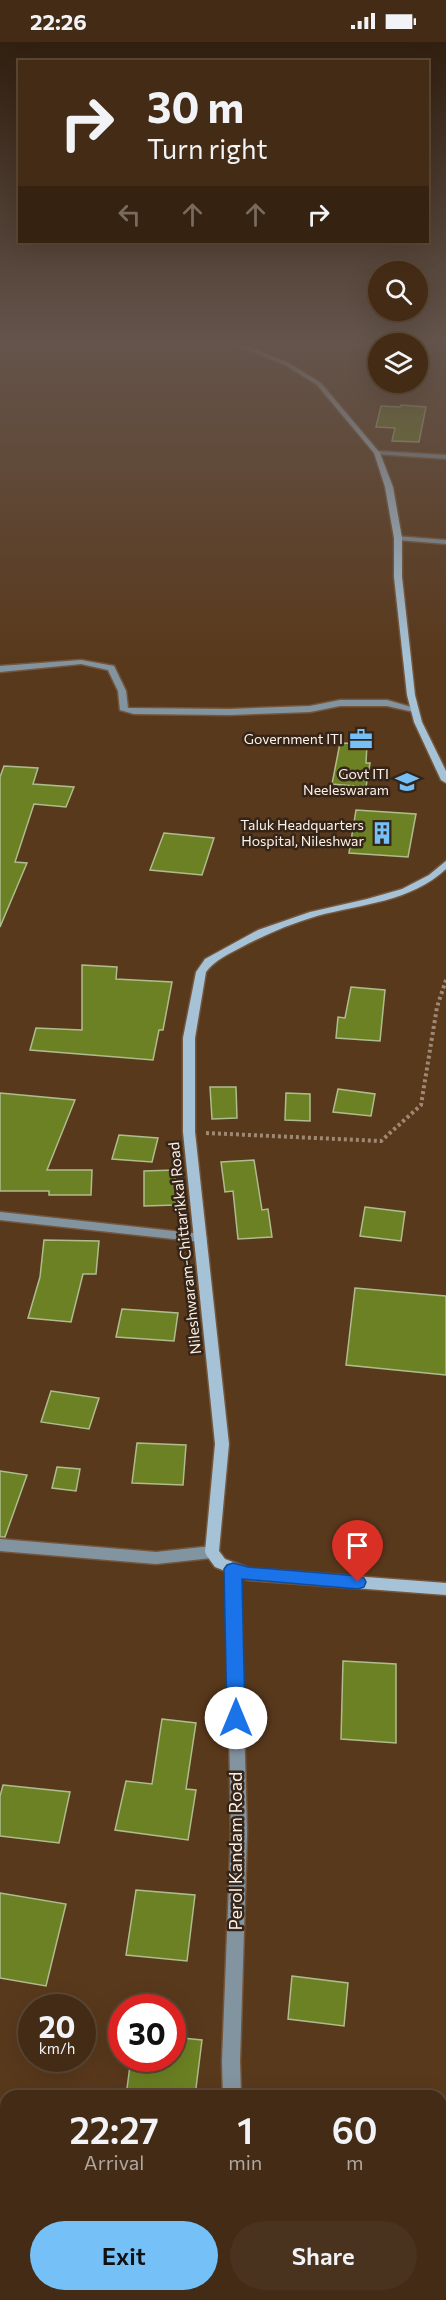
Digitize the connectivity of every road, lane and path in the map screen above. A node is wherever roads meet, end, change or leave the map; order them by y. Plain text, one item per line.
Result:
1 (370, 445) edge
2 (376, 453) junction
3 (446, 457) edge
4 (398, 538) junction
5 (446, 542) edge
6 (0, 669) edge
7 (414, 709) junction
8 (446, 780) edge
9 (446, 864) edge
10 (446, 980) edge
11 (189, 1132) junction
12 (0, 1216) edge
13 (201, 1238) junction
14 (0, 1545) edge
15 (212, 1552) junction
16 (233, 1569) junction
17 (446, 1589) edge
18 (232, 2090) edge

1 - 2 main road
2 - 3 street
2 - 4 main road
4 - 5 street
4 - 7 main road
6 - 7 street
7 - 8 main road
9 - 11 main road, Nileshwaram-Chittarikkal Road
10 - 11 path
11 - 13 main road, Nileshwaram-Chittarikkal Road
12 - 13 street
13 - 15 main road, Nileshwaram-Chittarikkal Road
14 - 15 street
15 - 16 main road
16 - 17 main road
16 - 18 street, Perol Kandam Road

